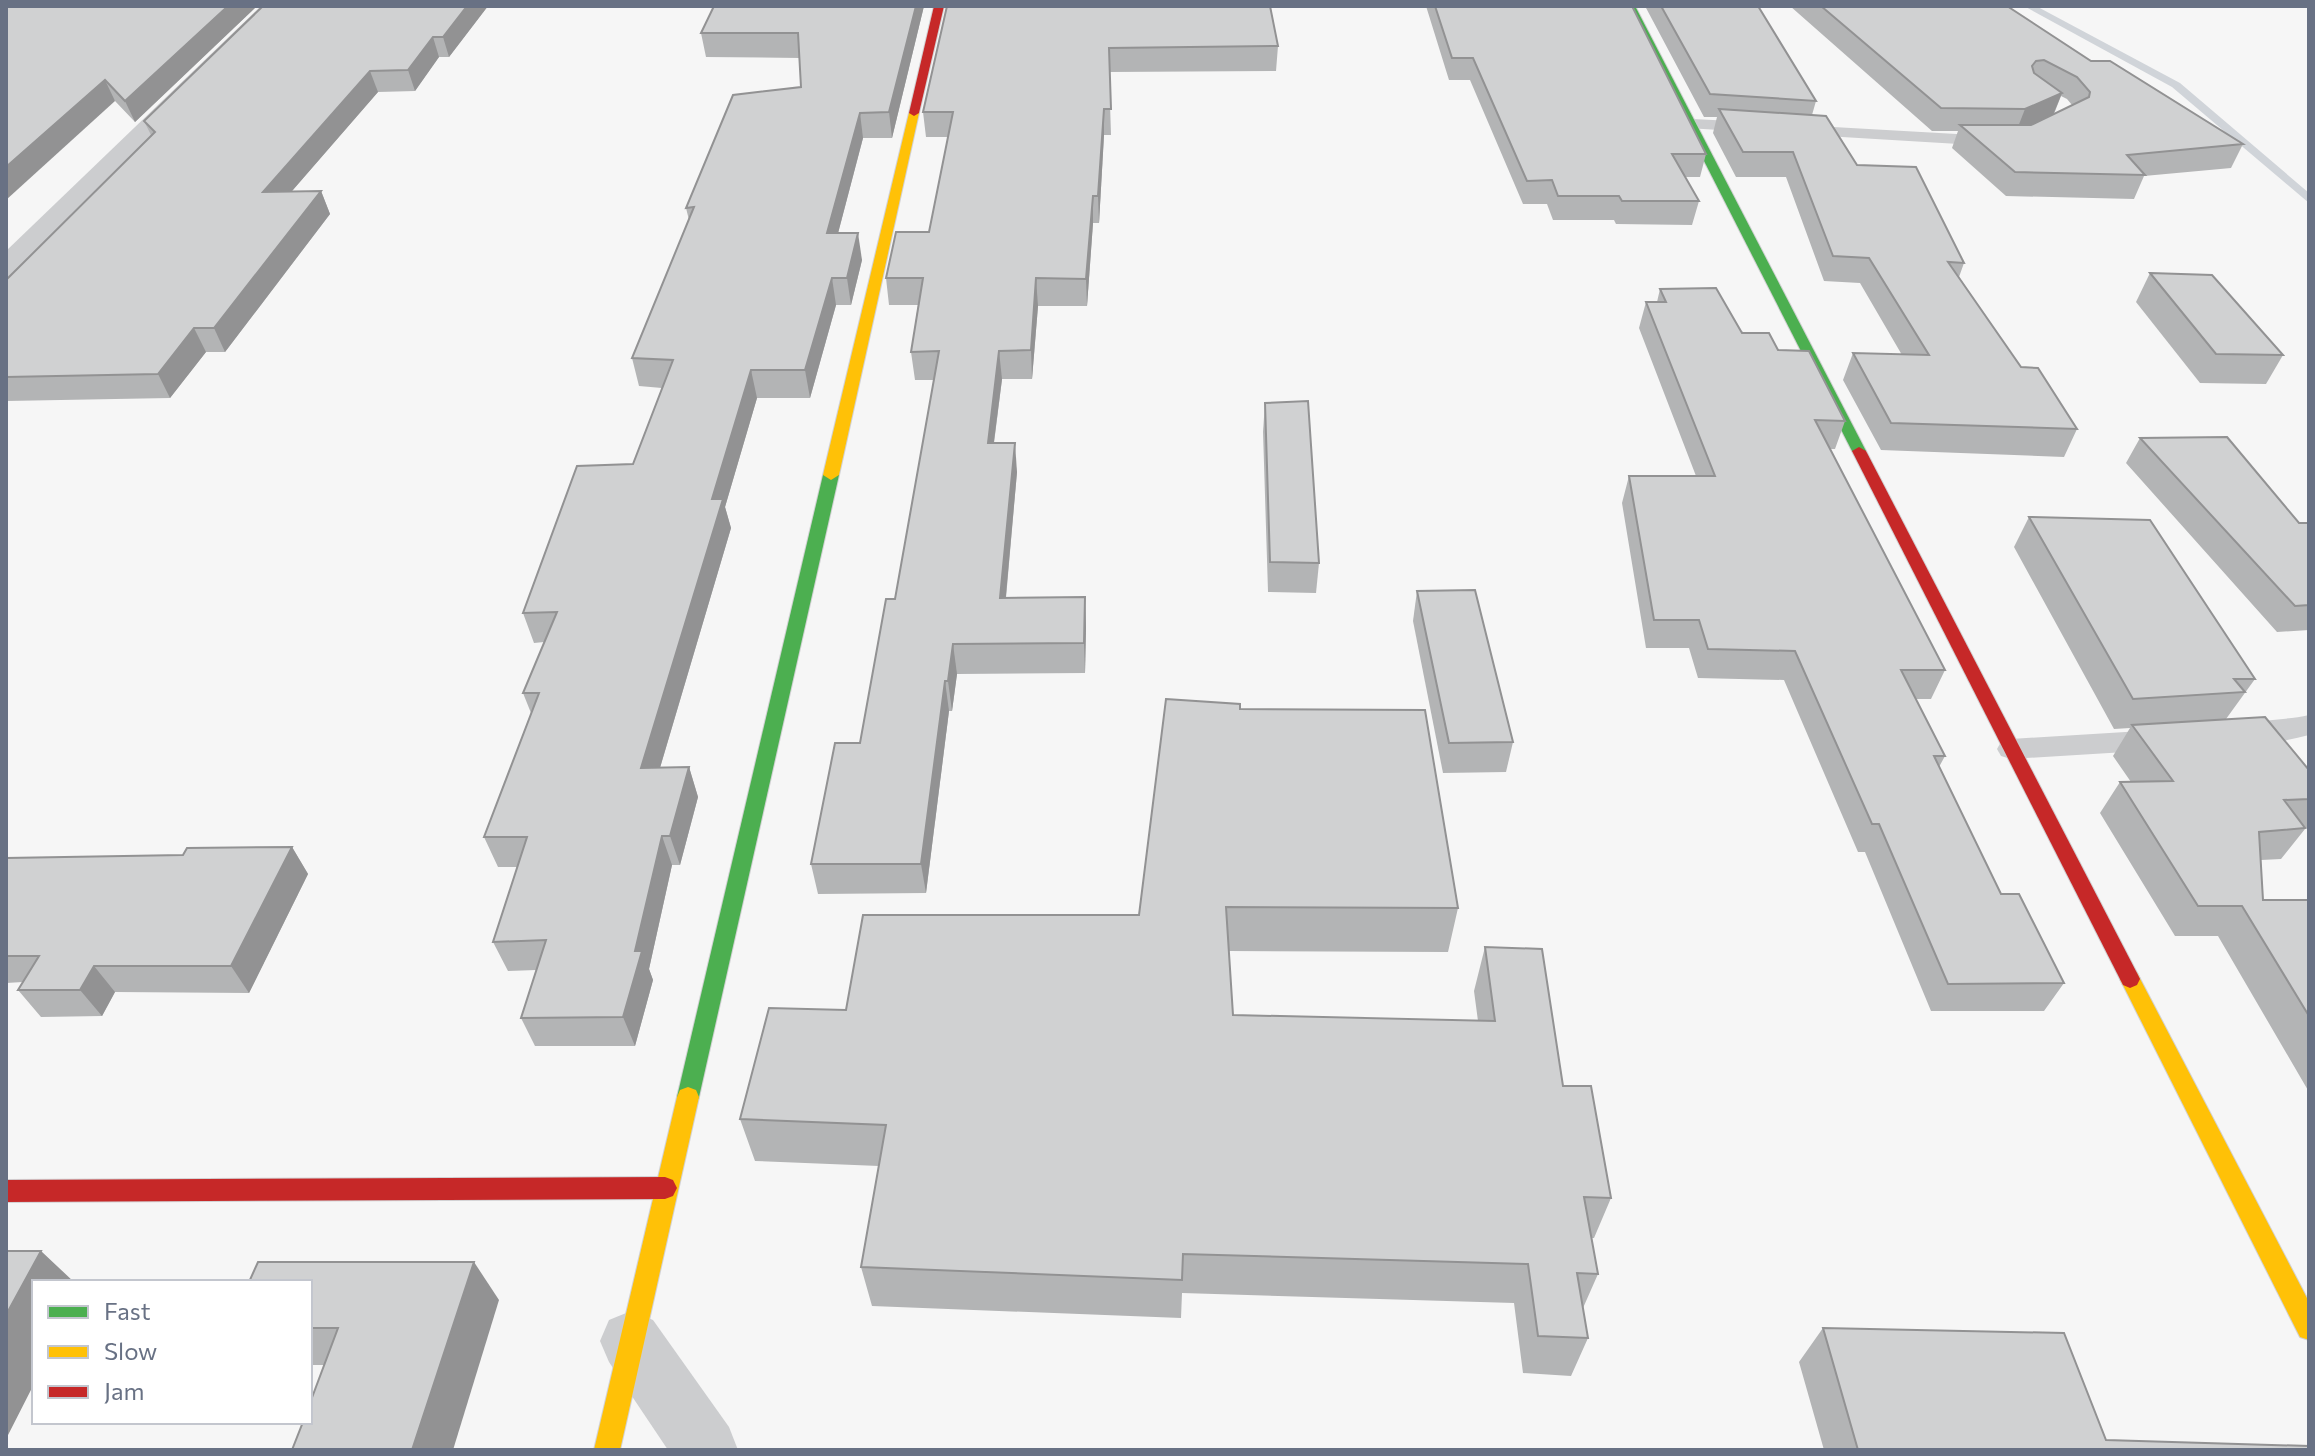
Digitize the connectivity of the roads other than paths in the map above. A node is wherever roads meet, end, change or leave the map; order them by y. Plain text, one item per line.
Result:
1 (275, 6) edge
2 (939, 6) edge
3 (1630, 6) edge
4 (1693, 124) junction
5 (2006, 140) edge
6 (6, 268) edge
7 (2309, 725) edge
8 (2216, 736) edge
9 (2185, 738) edge
10 (2011, 749) junction
11 (665, 1188) junction
12 (6, 1191) edge
13 (2309, 1328) edge
14 (631, 1341) junction
15 (607, 1450) edge
16 (706, 1450) edge

1 - 6 street
2 - 11 street
3 - 4 street
4 - 5 lane
4 - 10 street
7 - 8 lane
9 - 10 lane
10 - 13 street
11 - 12 street
11 - 14 street
14 - 15 street
14 - 16 street

